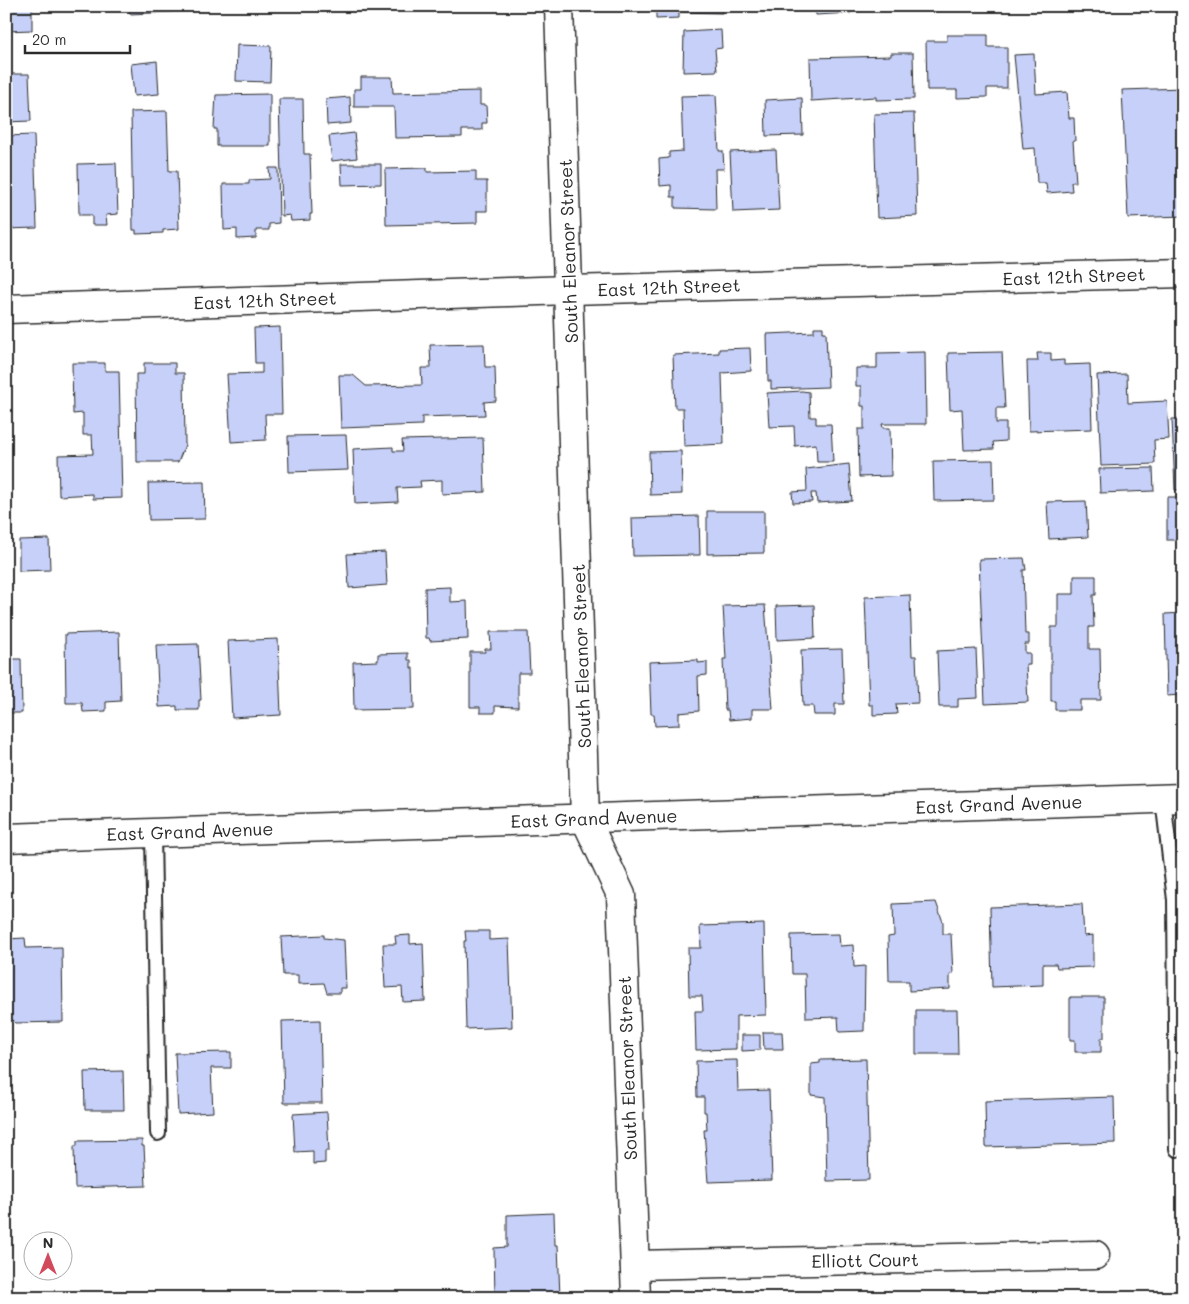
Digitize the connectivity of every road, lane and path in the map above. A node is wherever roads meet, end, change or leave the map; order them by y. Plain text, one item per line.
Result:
1 (559, 6) edge
2 (1183, 273) edge
3 (570, 290) junction
4 (6, 309) edge
5 (1173, 799) edge
6 (585, 818) junction
7 (153, 833) junction
8 (6, 838) edge
9 (158, 1133) dead end
10 (1177, 1149) dead end
11 (1095, 1255) dead end
12 (634, 1265) junction
13 (636, 1298) edge

1 - 3 street, South Eleanor Street
2 - 3 street, East 12th Street
3 - 4 street, East 12th Street
3 - 6 street, South Eleanor Street
5 - 6 street, East Grand Avenue
5 - 10 lane
6 - 7 street, East Grand Avenue
6 - 12 street, South Eleanor Street
7 - 8 street, East Grand Avenue
7 - 9 lane
11 - 12 street, Elliott Court
12 - 13 street, South Eleanor Street

